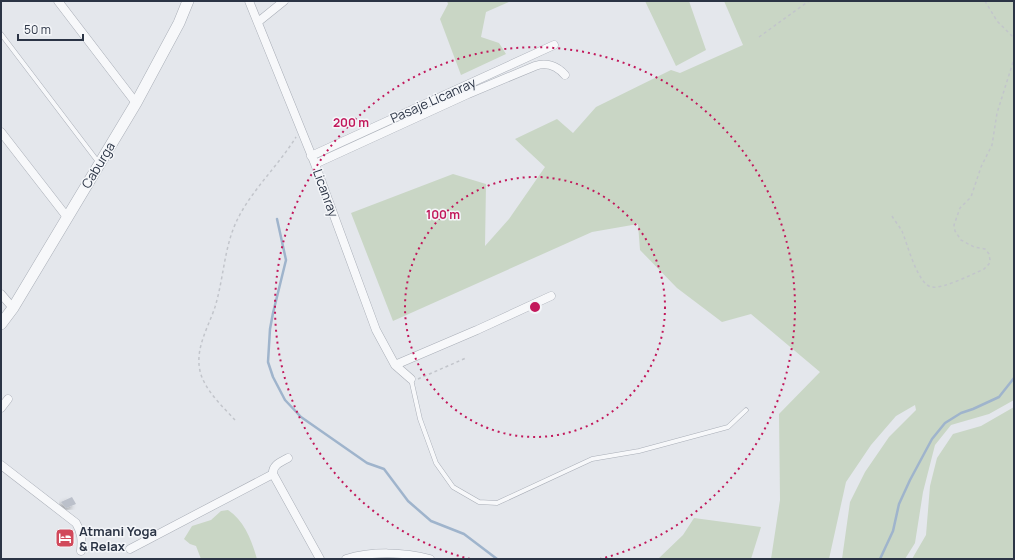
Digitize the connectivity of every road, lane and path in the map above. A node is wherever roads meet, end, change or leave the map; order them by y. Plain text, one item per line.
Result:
1 (58, 1) edge
2 (188, 1) edge
3 (249, 1) edge
4 (284, 1) edge
5 (809, 1) edge
6 (985, 1) edge
7 (258, 22) junction
8 (1, 34) edge
9 (759, 37) dead end
10 (1014, 38) edge
11 (554, 45) dead end
12 (1014, 59) edge
13 (565, 75) dead end
14 (136, 103) junction
15 (300, 126) junction
16 (1, 132) edge
17 (311, 156) junction
18 (99, 163) junction
19 (315, 164) junction
20 (892, 216) dead end
21 (67, 217) junction
22 (1, 294) edge
23 (551, 296) dead end
24 (12, 308) junction
25 (1, 324) edge
26 (466, 358) dead end
27 (395, 365) junction
28 (411, 379) junction
29 (8, 399) dead end
30 (1, 408) edge
31 (746, 410) dead end
32 (234, 420) dead end
33 (288, 458) dead end
34 (1, 465) edge
35 (273, 474) junction
36 (130, 549) dead end
37 (81, 551) dead end
38 (320, 559) edge
39 (346, 559) edge
40 (430, 559) edge

1 - 14 street
2 - 14 street, Caburga
3 - 7 street, Licanray
4 - 7 street
5 - 9 path
6 - 10 path
7 - 15 street, Licanray
8 - 18 lane
11 - 17 street, Pasaje Licanray
12 - 20 path
13 - 19 street
14 - 18 street, Caburga
15 - 17 street, Licanray
15 - 32 path
16 - 21 street
17 - 19 street, Licanray
18 - 21 street, Caburga
19 - 27 street, Licanray
21 - 24 street, Caburga
22 - 24 street
23 - 27 street
24 - 25 street, Caburga
26 - 28 path
27 - 28 street, Licanray
28 - 31 lane
29 - 30 street
33 - 35 street
34 - 37 street
35 - 36 street
35 - 38 street
39 - 40 street

